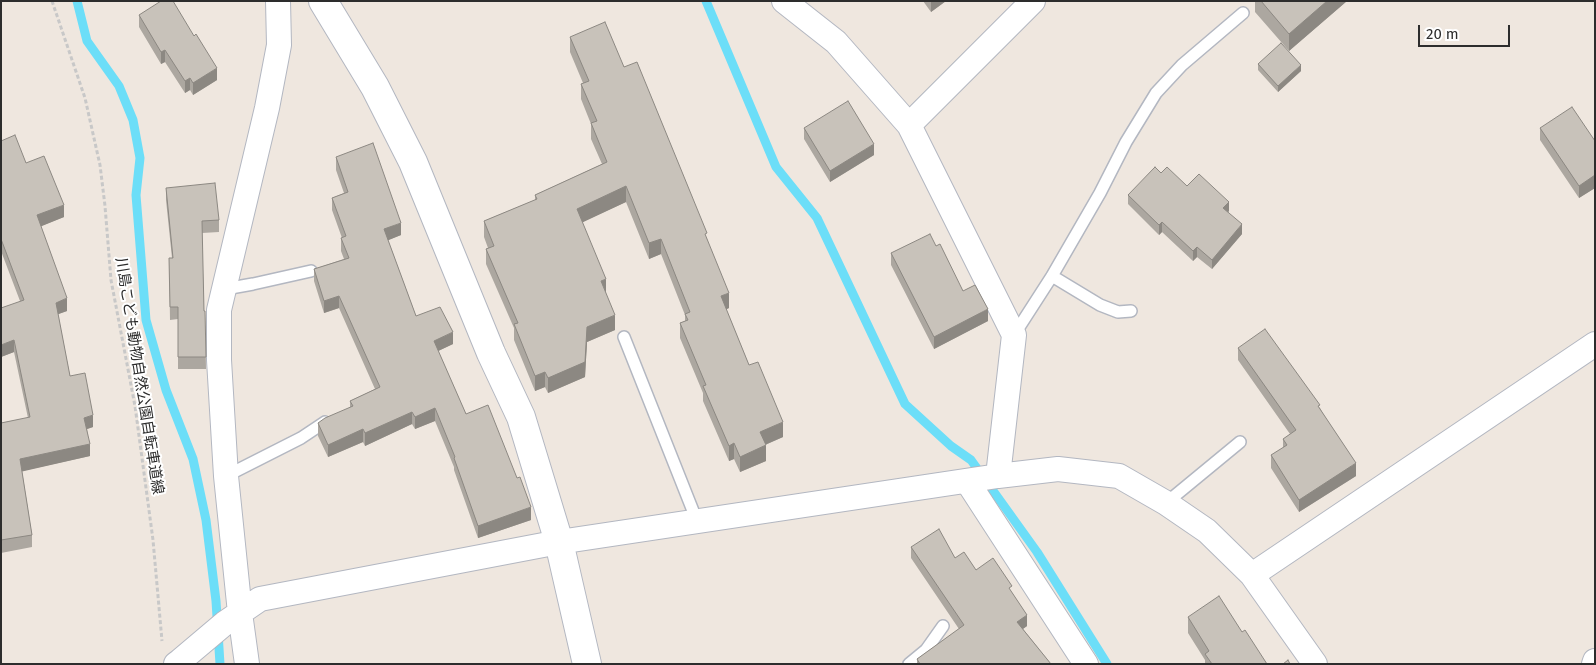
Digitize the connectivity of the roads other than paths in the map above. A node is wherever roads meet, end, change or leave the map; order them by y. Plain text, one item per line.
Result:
1 (278, 1) edge
2 (323, 1) edge
3 (784, 1) edge
4 (1033, 1) edge
5 (1243, 13) dead end
6 (909, 125) junction
7 (312, 271) dead end
8 (1052, 276) junction
9 (225, 289) junction
10 (1131, 311) dead end
11 (1014, 335) junction
12 (624, 337) dead end
13 (1595, 344) edge
14 (325, 422) edge
15 (1240, 442) dead end
16 (226, 476) junction
17 (998, 476) junction
18 (967, 481) junction
19 (1166, 504) junction
20 (697, 521) junction
21 (558, 542) junction
22 (1252, 576) junction
23 (240, 613) junction
24 (943, 626) dead end
25 (176, 664) edge
26 (247, 664) edge
27 (587, 664) edge
28 (909, 664) edge
29 (1086, 664) edge
30 (1315, 664) edge

1 - 9 street
2 - 21 street
3 - 6 street
4 - 6 street
5 - 8 lane
6 - 11 street
7 - 9 lane
8 - 10 lane
8 - 11 lane
9 - 16 street
11 - 17 street
12 - 20 lane
13 - 22 street
14 - 16 lane
15 - 19 lane
16 - 23 street
17 - 18 street
17 - 19 street
18 - 20 street
18 - 29 street
19 - 22 street
20 - 21 street
21 - 23 street
21 - 27 street
22 - 30 street
23 - 25 street
23 - 26 street
24 - 28 lane

